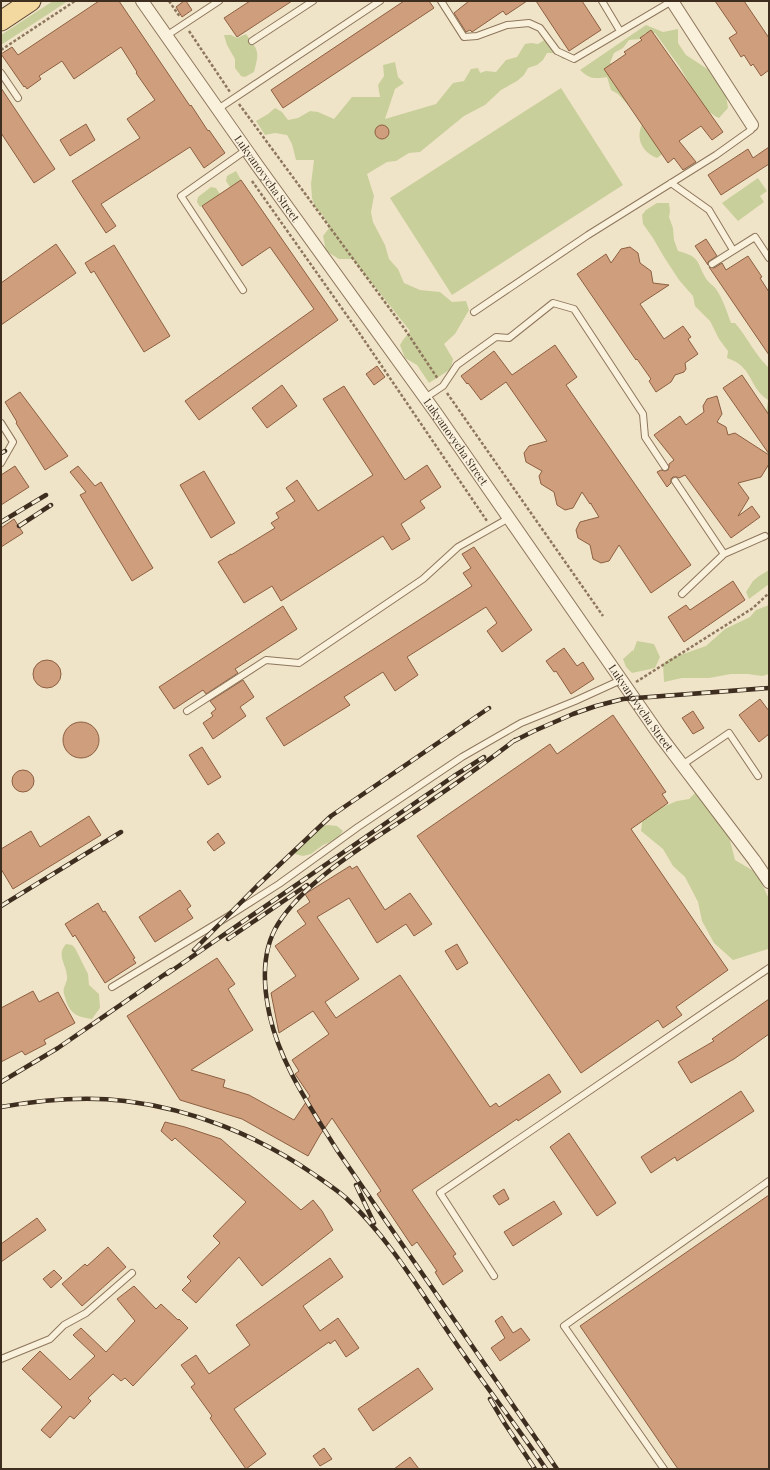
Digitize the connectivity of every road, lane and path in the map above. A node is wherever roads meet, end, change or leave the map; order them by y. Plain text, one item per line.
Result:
1 (31, 1) edge
2 (75, 1) edge
3 (142, 1) edge
4 (169, 1) edge
5 (218, 1) edge
6 (313, 1) edge
7 (380, 1) edge
8 (442, 1) edge
9 (602, 1) edge
10 (672, 1) edge
11 (1, 21) edge
12 (184, 24) junction
13 (620, 31) junction
14 (166, 36) junction
15 (252, 41) dead end
16 (1, 50) edge
17 (1, 73) edge
18 (18, 98) dead end
19 (234, 98) junction
20 (218, 109) junction
21 (752, 125) joint
22 (246, 150) junction
23 (251, 179) dead end
24 (671, 183) junction
25 (733, 250) junction
26 (769, 258) edge
27 (712, 264) dead end
28 (243, 290) dead end
29 (474, 312) dead end
30 (443, 386) junction
31 (425, 398) junction
32 (1, 424) edge
33 (1, 464) edge
34 (665, 467) dead end
35 (675, 481) dead end
36 (509, 518) junction
37 (492, 528) junction
38 (765, 536) dead end
39 (724, 554) junction
40 (682, 594) dead end
41 (769, 594) edge
42 (603, 616) dead end
43 (624, 684) junction
44 (187, 710) dead end
45 (682, 765) junction
46 (758, 776) dead end
47 (769, 882) edge
48 (769, 968) edge
49 (112, 987) dead end
50 (769, 1181) edge
51 (132, 1273) dead end
52 (494, 1276) dead end
53 (1, 1359) edge
54 (664, 1469) edge

1 - 11 main road
2 - 16 path
3 - 14 street, Lukyanovycha Street
4 - 12 path
5 - 12 lane
6 - 15 lane
7 - 19 lane
8 - 13 lane
9 - 13 lane
10 - 13 lane
10 - 21 street
12 - 14 lane
12 - 19 path
14 - 20 street, Lukyanovycha Street
17 - 18 lane
19 - 20 lane
19 - 30 path
20 - 22 street, Lukyanovycha Street
21 - 24 lane
22 - 28 lane
22 - 31 street, Lukyanovycha Street
23 - 37 path
24 - 25 lane
24 - 29 lane
25 - 26 lane
25 - 27 lane
30 - 31 lane
30 - 34 lane
30 - 42 path
31 - 36 street, Lukyanovycha Street
32 - 33 lane
35 - 39 lane
36 - 37 lane
36 - 43 street, Lukyanovycha Street
37 - 44 lane
38 - 39 lane
39 - 40 lane
41 - 43 path
43 - 45 street, Lukyanovycha Street
43 - 49 lane
45 - 46 lane
45 - 47 street, Lukyanovycha Street
48 - 52 lane
50 - 54 lane
51 - 53 lane

